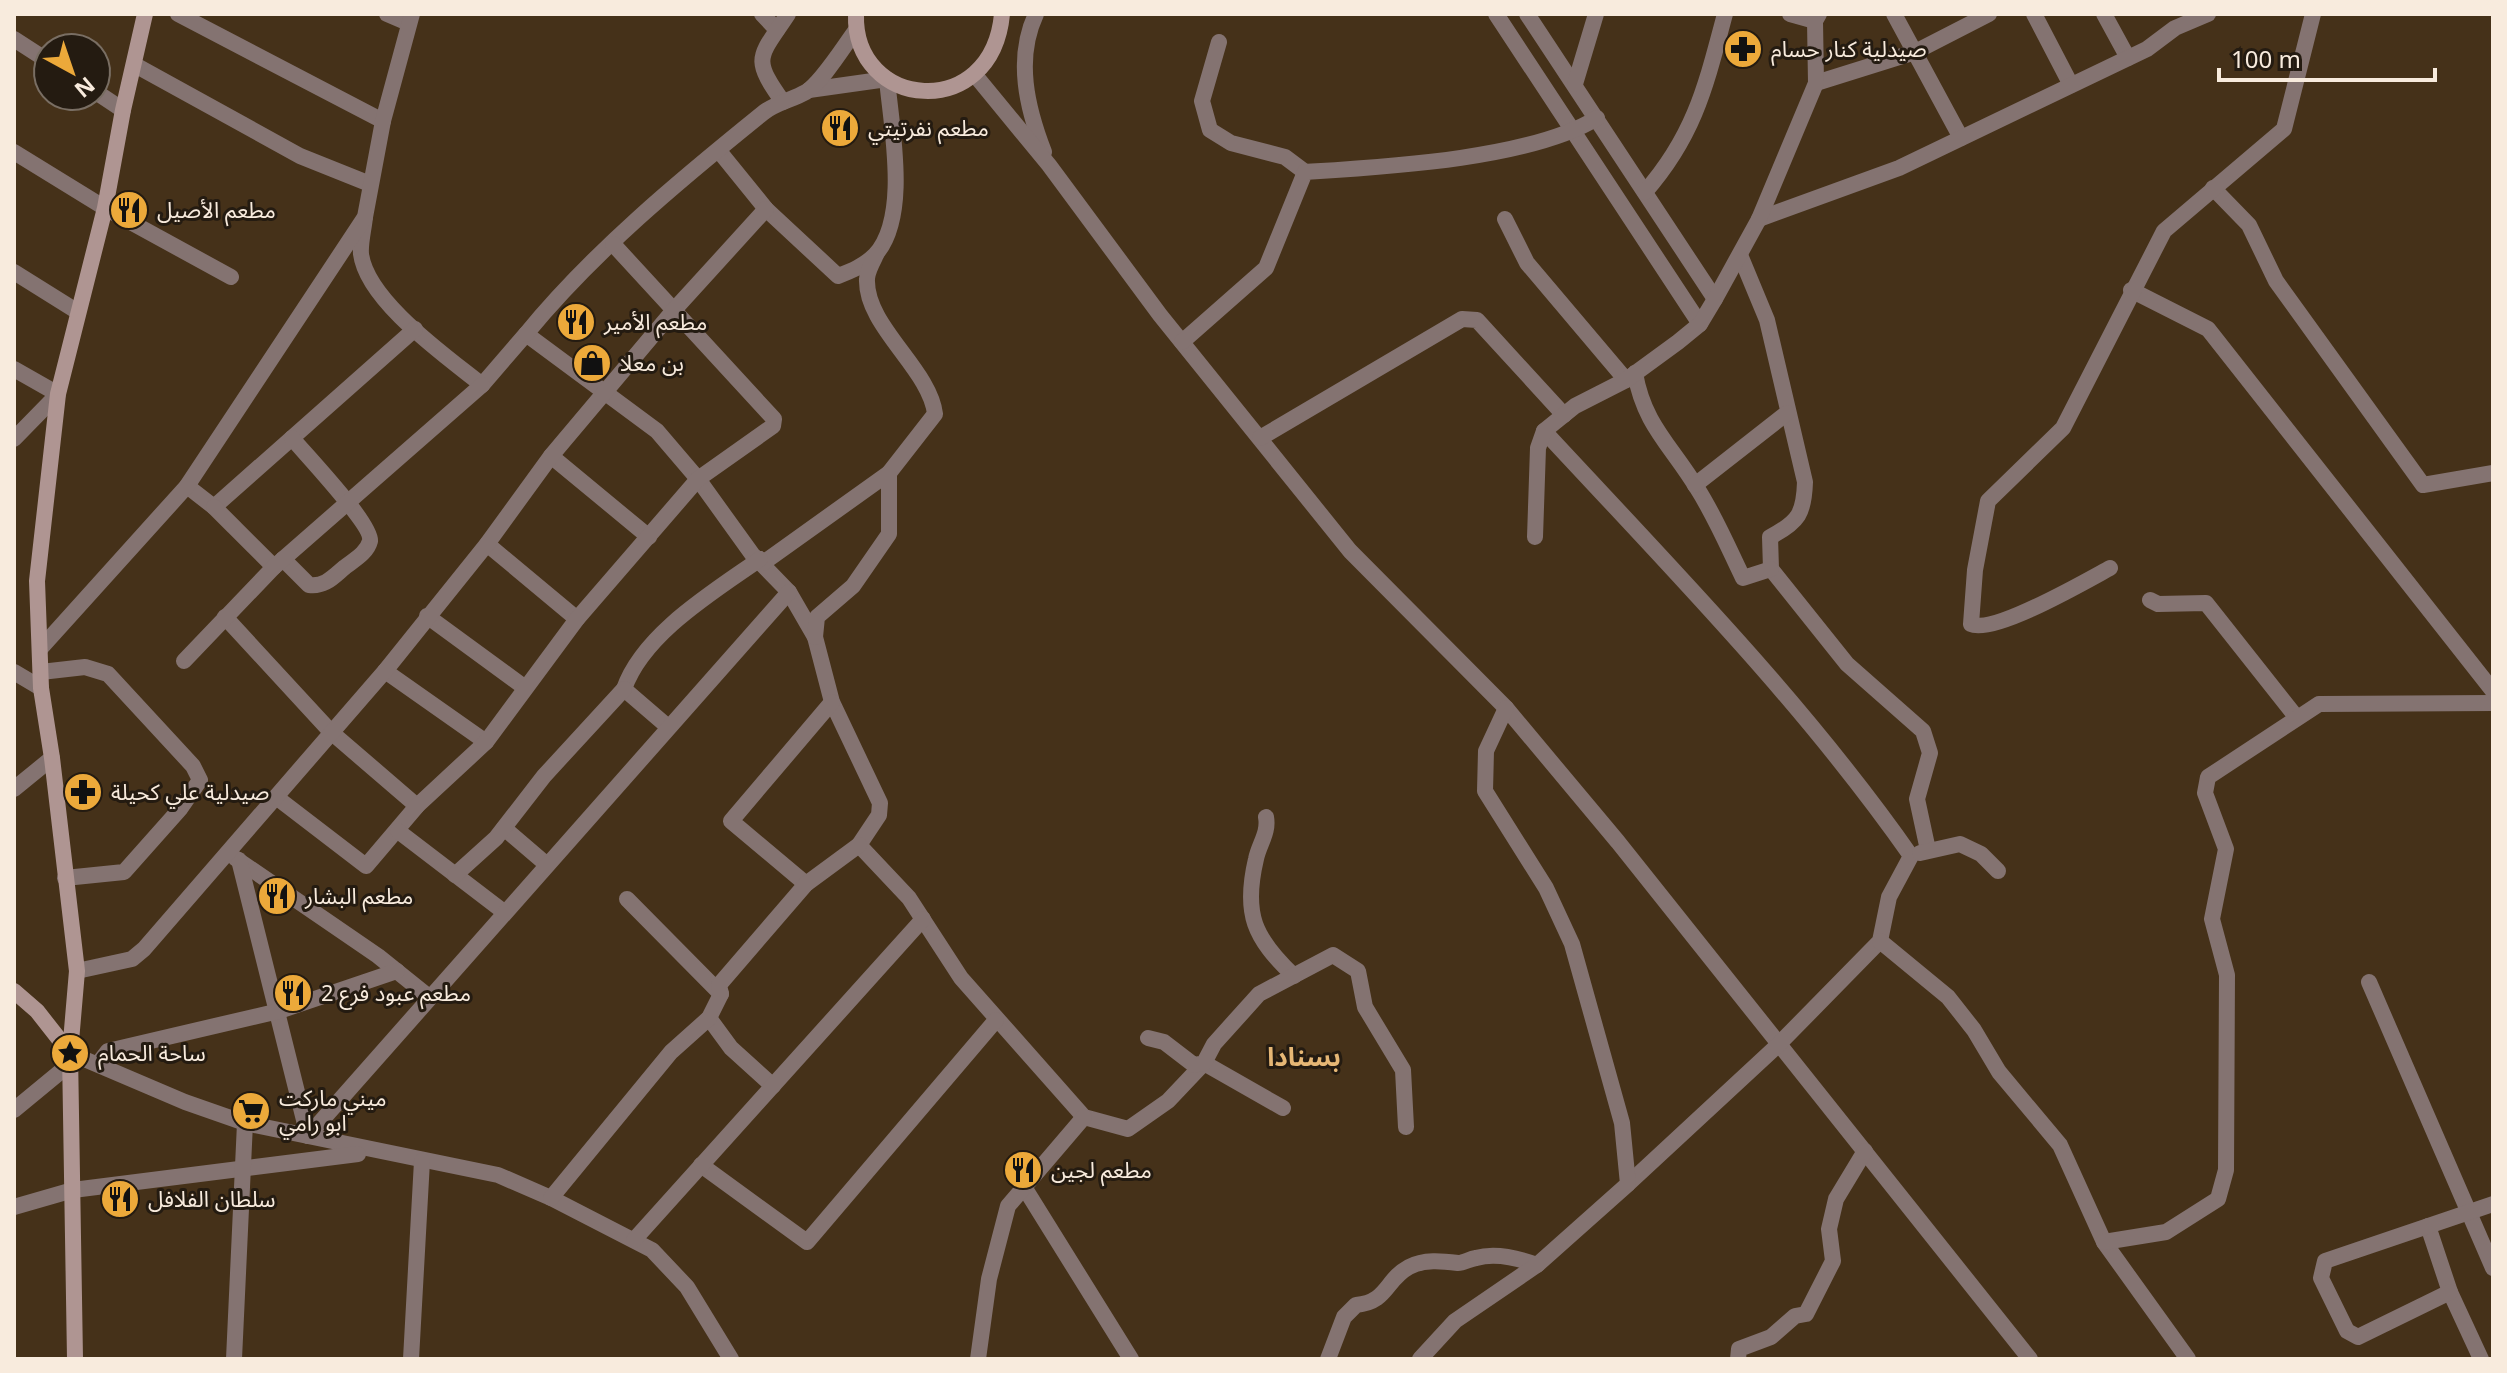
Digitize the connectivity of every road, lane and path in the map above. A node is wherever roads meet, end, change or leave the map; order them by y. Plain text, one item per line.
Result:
1 (145, 14) edge
2 (178, 14) edge
3 (387, 14) edge
4 (762, 14) edge
5 (788, 14) edge
6 (1002, 14) edge
7 (1036, 14) edge
8 (1496, 14) edge
9 (1527, 14) edge
10 (1596, 14) edge
11 (1725, 14) edge
12 (1790, 14) edge
13 (1894, 14) edge
14 (1989, 14) edge
15 (2034, 14) edge
16 (2104, 14) edge
17 (2208, 14) edge
18 (2308, 16) edge
19 (410, 18) edge
20 (1817, 18) edge
21 (2172, 21) edge
22 (856, 22) edge
23 (777, 30) junction
24 (14, 39) edge
25 (1219, 42) dead end
26 (32, 51) edge
27 (1915, 52) junction
28 (2128, 58) junction
29 (135, 65) junction
30 (975, 75) junction
31 (887, 79) junction
32 (1816, 83) junction
33 (1575, 84) junction
34 (2071, 85) junction
35 (809, 90) junction
36 (783, 102) junction
37 (112, 103) edge
38 (123, 110) junction
39 (1597, 118) junction
40 (383, 121) junction
41 (1574, 132) junction
42 (1961, 138) junction
43 (719, 151) junction
44 (14, 152) edge
45 (1049, 165) junction
46 (1305, 172) junction
47 (370, 184) junction
48 (2213, 188) junction
49 (1645, 192) junction
50 (105, 208) junction
51 (766, 209) junction
52 (365, 217) junction
53 (1505, 219) dead end
54 (1759, 219) junction
55 (613, 244) junction
56 (877, 253) junction
57 (1740, 255) junction
58 (14, 272) edge
59 (231, 277) dead end
60 (2131, 290) junction
61 (1715, 299) junction
62 (674, 310) junction
63 (78, 312) junction
64 (1700, 324) junction
65 (415, 329) junction
66 (526, 334) junction
67 (1182, 342) junction
68 (14, 369) edge
69 (1631, 376) junction
70 (482, 385) junction
71 (606, 392) junction
72 (58, 394) junction
73 (1787, 413) junction
74 (1564, 415) junction
75 (1544, 431) junction
76 (292, 438) junction
77 (1260, 438) junction
78 (14, 439) edge
79 (551, 456) junction
80 (889, 473) junction
81 (2493, 473) edge
82 (698, 479) junction
83 (1695, 485) junction
84 (187, 486) junction
85 (346, 502) junction
86 (214, 507) junction
87 (649, 537) junction
88 (1535, 537) dead end
89 (487, 544) junction
90 (761, 561) junction
91 (278, 563) junction
92 (2110, 568) dead end
93 (1771, 569) junction
94 (789, 592) junction
95 (2150, 600) dead end
96 (427, 616) junction
97 (225, 617) junction
98 (577, 619) junction
99 (815, 637) junction
100 (40, 649) junction
101 (184, 661) dead end
102 (385, 671) junction
103 (14, 672) edge
104 (41, 680) junction
105 (524, 687) junction
106 (624, 689) junction
107 (2493, 691) edge
108 (832, 702) junction
109 (2493, 703) edge
110 (1506, 708) junction
111 (2297, 718) junction
112 (667, 726) junction
113 (331, 732) junction
114 (486, 742) junction
115 (52, 758) junction
116 (14, 789) edge
117 (276, 797) junction
118 (417, 806) junction
119 (1266, 817) dead end
120 (504, 828) junction
121 (398, 831) junction
122 (859, 845) junction
123 (1928, 850) junction
124 (1911, 856) junction
125 (233, 857) junction
126 (546, 864) junction
127 (1998, 871) dead end
128 (455, 875) junction
129 (65, 878) junction
130 (806, 884) junction
131 (627, 899) dead end
132 (504, 912) junction
133 (923, 919) junction
134 (1880, 941) junction
135 (77, 971) junction
136 (397, 971) junction
137 (1294, 976) junction
138 (2369, 982) dead end
139 (14, 991) edge
140 (721, 994) junction
141 (429, 997) junction
142 (279, 1011) junction
143 (709, 1018) junction
144 (996, 1020) junction
145 (1148, 1038) dead end
146 (1779, 1044) junction
147 (70, 1058) junction
148 (1204, 1063) junction
149 (98, 1064) junction
150 (773, 1086) junction
151 (1283, 1108) dead end
152 (14, 1110) edge
153 (1084, 1117) junction
154 (245, 1123) junction
155 (1406, 1127) dead end
156 (308, 1136) junction
157 (1865, 1151) junction
158 (379, 1153) junction
159 (422, 1161) junction
160 (701, 1165) junction
161 (243, 1166) junction
162 (1628, 1184) junction
163 (1024, 1187) junction
164 (73, 1190) junction
165 (551, 1198) junction
166 (2493, 1204) edge
167 (14, 1207) edge
168 (2469, 1211) junction
169 (2428, 1226) junction
170 (634, 1240) junction
171 (2104, 1242) junction
172 (1537, 1265) junction
173 (2493, 1268) edge
174 (2450, 1292) junction
175 (75, 1359) edge
176 (234, 1359) edge
177 (411, 1359) edge
178 (731, 1359) edge
179 (978, 1359) edge
180 (1131, 1359) edge
181 (1328, 1359) edge
182 (1420, 1359) edge
183 (1738, 1359) edge
184 (2030, 1359) edge
185 (2188, 1359) edge
186 (2481, 1359) edge

1 - 29 street
2 - 40 street
3 - 19 street
4 - 23 street
5 - 23 street
6 - 30 street
7 - 45 street
8 - 41 street
9 - 33 street
10 - 33 street
11 - 49 street
12 - 20 street
13 - 27 street
14 - 27 street
15 - 34 street
16 - 28 street
17 - 21 street
18 - 48 street
19 - 40 street
20 - 32 street
21 - 28 street
22 - 31 street
22 - 35 street
23 - 36 street
24 - 26 street
25 - 46 street
27 - 32 street
27 - 42 street
28 - 34 street
29 - 38 street
29 - 47 street
30 - 31 street
30 - 45 street
31 - 35 street
31 - 56 street
32 - 54 street
33 - 39 street
34 - 42 street
35 - 36 street
36 - 43 street
37 - 38 street
38 - 50 street
39 - 41 street
39 - 49 street
40 - 47 street
41 - 46 street
41 - 64 street
42 - 54 street
43 - 51 street
43 - 55 street
44 - 50 street
45 - 67 street
46 - 67 street
47 - 52 street
48 - 60 street
48 - 81 street
49 - 61 street
50 - 59 street
50 - 63 street
51 - 56 street
51 - 62 street
52 - 65 street
52 - 84 street
53 - 69 street
54 - 57 street
55 - 62 street
55 - 66 street
56 - 80 street
57 - 61 street
57 - 73 street
58 - 63 street
60 - 92 street
60 - 107 street
61 - 64 street
62 - 71 street
62 - 82 street
63 - 72 street
64 - 69 street
65 - 70 street
65 - 76 street
66 - 70 street
66 - 71 street
67 - 77 street
68 - 72 street
69 - 74 street
69 - 83 street
70 - 85 street
71 - 79 street
71 - 82 street
72 - 78 street
72 - 100 street
73 - 83 street
73 - 93 street
74 - 75 street
74 - 77 street
75 - 88 street
75 - 124 street
76 - 85 street
76 - 86 street
77 - 110 street
79 - 87 street
79 - 89 street
80 - 90 street
80 - 99 street
82 - 87 street
82 - 90 street
83 - 93 street
84 - 86 street
84 - 100 street
85 - 91 street
85 - 91 street
86 - 91 street
87 - 98 street
89 - 96 street
89 - 98 street
90 - 94 street
90 - 106 street
91 - 97 street
93 - 123 street
94 - 99 street
94 - 112 street
95 - 111 street
96 - 102 street
96 - 105 street
97 - 101 street
97 - 113 street
98 - 105 street
99 - 108 street
100 - 104 street
102 - 113 street
102 - 114 street
103 - 104 street
104 - 115 street
104 - 129 street
105 - 114 street
106 - 112 street
106 - 120 street
108 - 122 street
108 - 130 street
109 - 111 street
110 - 146 street
110 - 162 street
111 - 171 street
112 - 126 street
113 - 117 street
113 - 118 street
114 - 118 street
115 - 116 street
115 - 129 street
117 - 121 street
117 - 125 street
118 - 121 street
119 - 137 street
120 - 126 street
120 - 128 street
121 - 128 street
122 - 130 street
122 - 133 street
123 - 124 street
123 - 127 street
124 - 134 street
125 - 135 street
125 - 136 street
125 - 142 street
126 - 132 street
128 - 132 street
129 - 135 street
130 - 140 street
131 - 140 street
132 - 141 street
133 - 144 street
133 - 150 street
134 - 146 street
134 - 171 street
135 - 147 street
136 - 141 street
136 - 142 street
137 - 148 street
137 - 155 street
138 - 168 street
139 - 147 street
140 - 143 street
141 - 156 street
142 - 149 street
142 - 156 street
143 - 150 street
143 - 165 street
144 - 153 street
144 - 160 street
145 - 148 street
146 - 157 street
146 - 162 street
147 - 149 street
147 - 152 street
147 - 164 street
148 - 151 street
148 - 153 street
149 - 154 street
150 - 160 street
153 - 163 street
154 - 156 street
154 - 161 street
156 - 158 street
157 - 183 street
157 - 184 street
158 - 159 street
158 - 161 street
159 - 165 street
159 - 177 street
160 - 170 street
161 - 164 street
161 - 176 street
162 - 172 street
163 - 179 street
163 - 180 street
164 - 167 street
164 - 175 street
165 - 170 street
166 - 168 street
168 - 169 street
168 - 173 street
169 - 174 street
169 - 174 street
170 - 178 street
171 - 185 street
172 - 181 street
172 - 182 street
174 - 186 street

